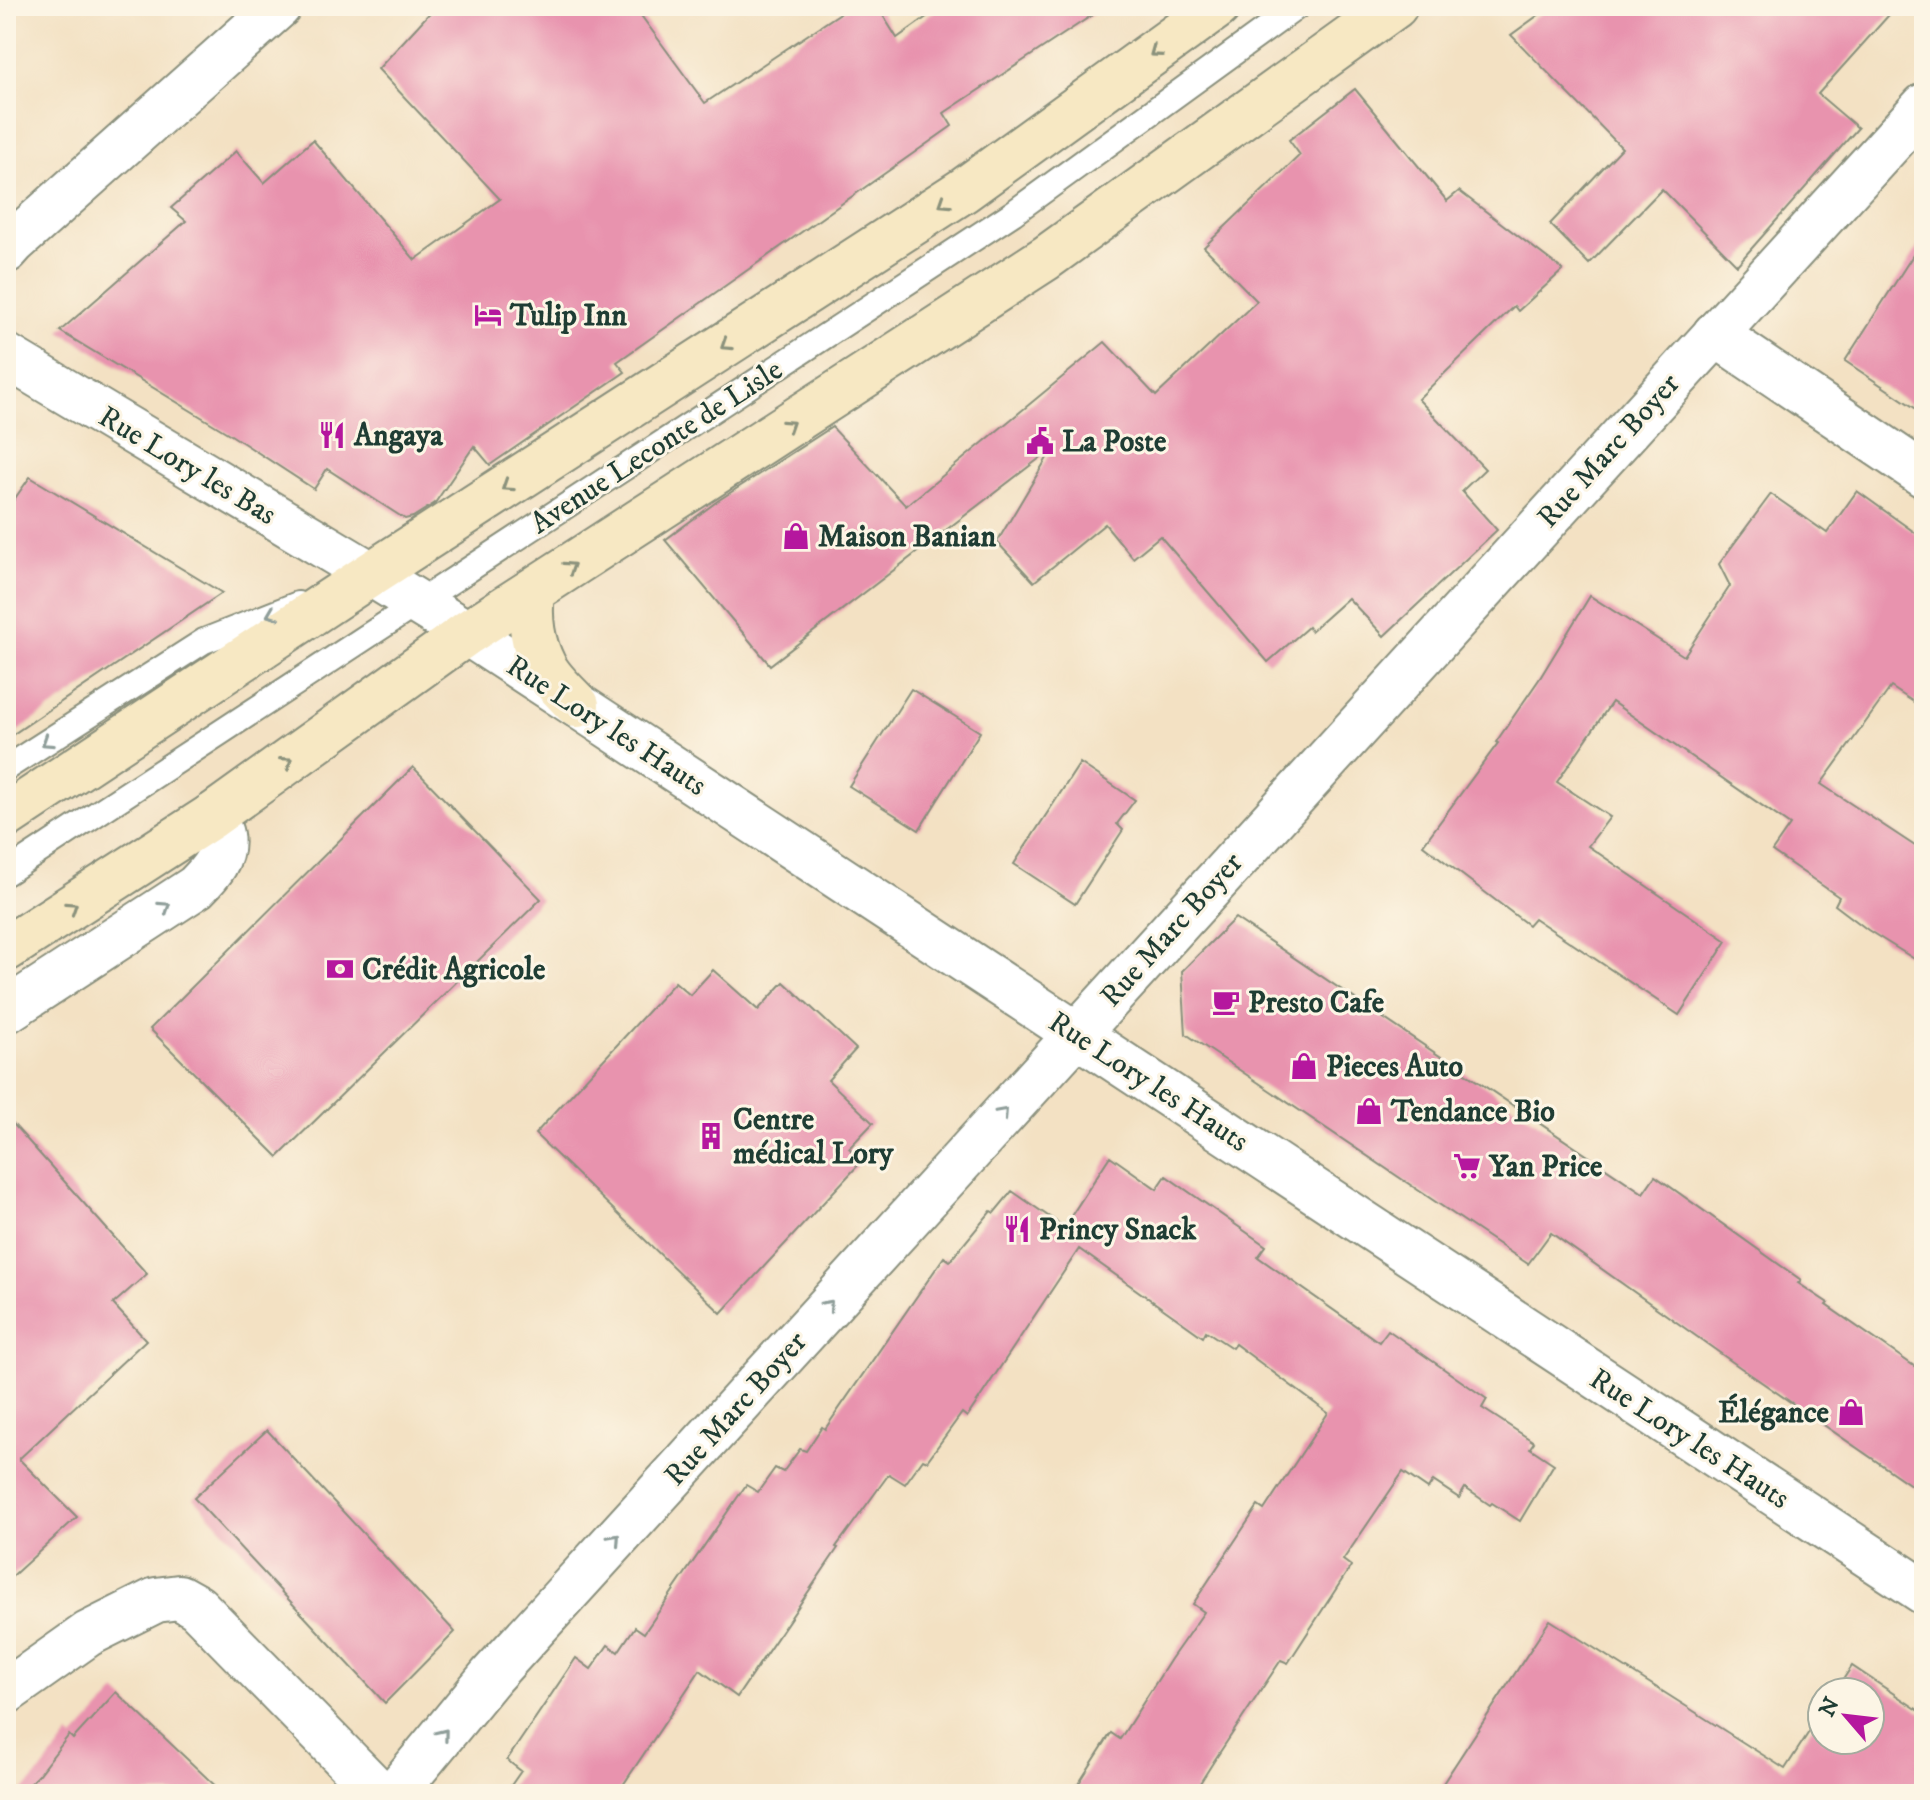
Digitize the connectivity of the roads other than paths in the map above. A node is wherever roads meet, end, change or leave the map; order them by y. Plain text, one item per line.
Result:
1 (279, 6) edge
2 (1218, 6) edge
3 (1298, 6) edge
4 (1395, 6) edge
5 (1924, 106) edge
6 (6, 251) edge
7 (1715, 334) junction
8 (6, 356) edge
9 (1924, 475) edge
10 (371, 574) junction
11 (532, 592) junction
12 (417, 602) junction
13 (467, 633) junction
14 (577, 705) junction
15 (6, 768) edge
16 (6, 816) edge
17 (212, 816) junction
18 (6, 873) edge
19 (6, 949) edge
20 (6, 1011) edge
21 (1076, 1032) junction
22 (1924, 1592) edge
23 (6, 1692) edge
24 (380, 1794) edge
25 (394, 1794) edge

1 - 6 street
2 -> 10 main road, Avenue Leconte de Lisle
3 - 12 lane, Avenue Leconte de Lisle
11 -> 4 main road, Avenue Leconte de Lisle
5 - 7 street, Rue Marc Boyer
7 - 9 street
7 - 21 street, Rue Marc Boyer
8 - 10 street, Rue Lory les Bas
10 - 12 street, Rue Lory les Hauts
10 -> 15 lane
10 - 16 main road, Avenue Leconte de Lisle
11 - 13 main road, Avenue Leconte de Lisle
11 - 14 main road
12 - 13 street, Rue Lory les Hauts
12 - 18 lane, Avenue Leconte de Lisle
13 - 14 street, Rue Lory les Hauts
17 -> 13 main road, Avenue Leconte de Lisle
14 - 21 street, Rue Lory les Hauts
19 -> 17 main road, Avenue Leconte de Lisle
20 -> 17 street
21 - 22 street, Rue Lory les Hauts
25 -> 21 street, Rue Marc Boyer
23 - 24 street

